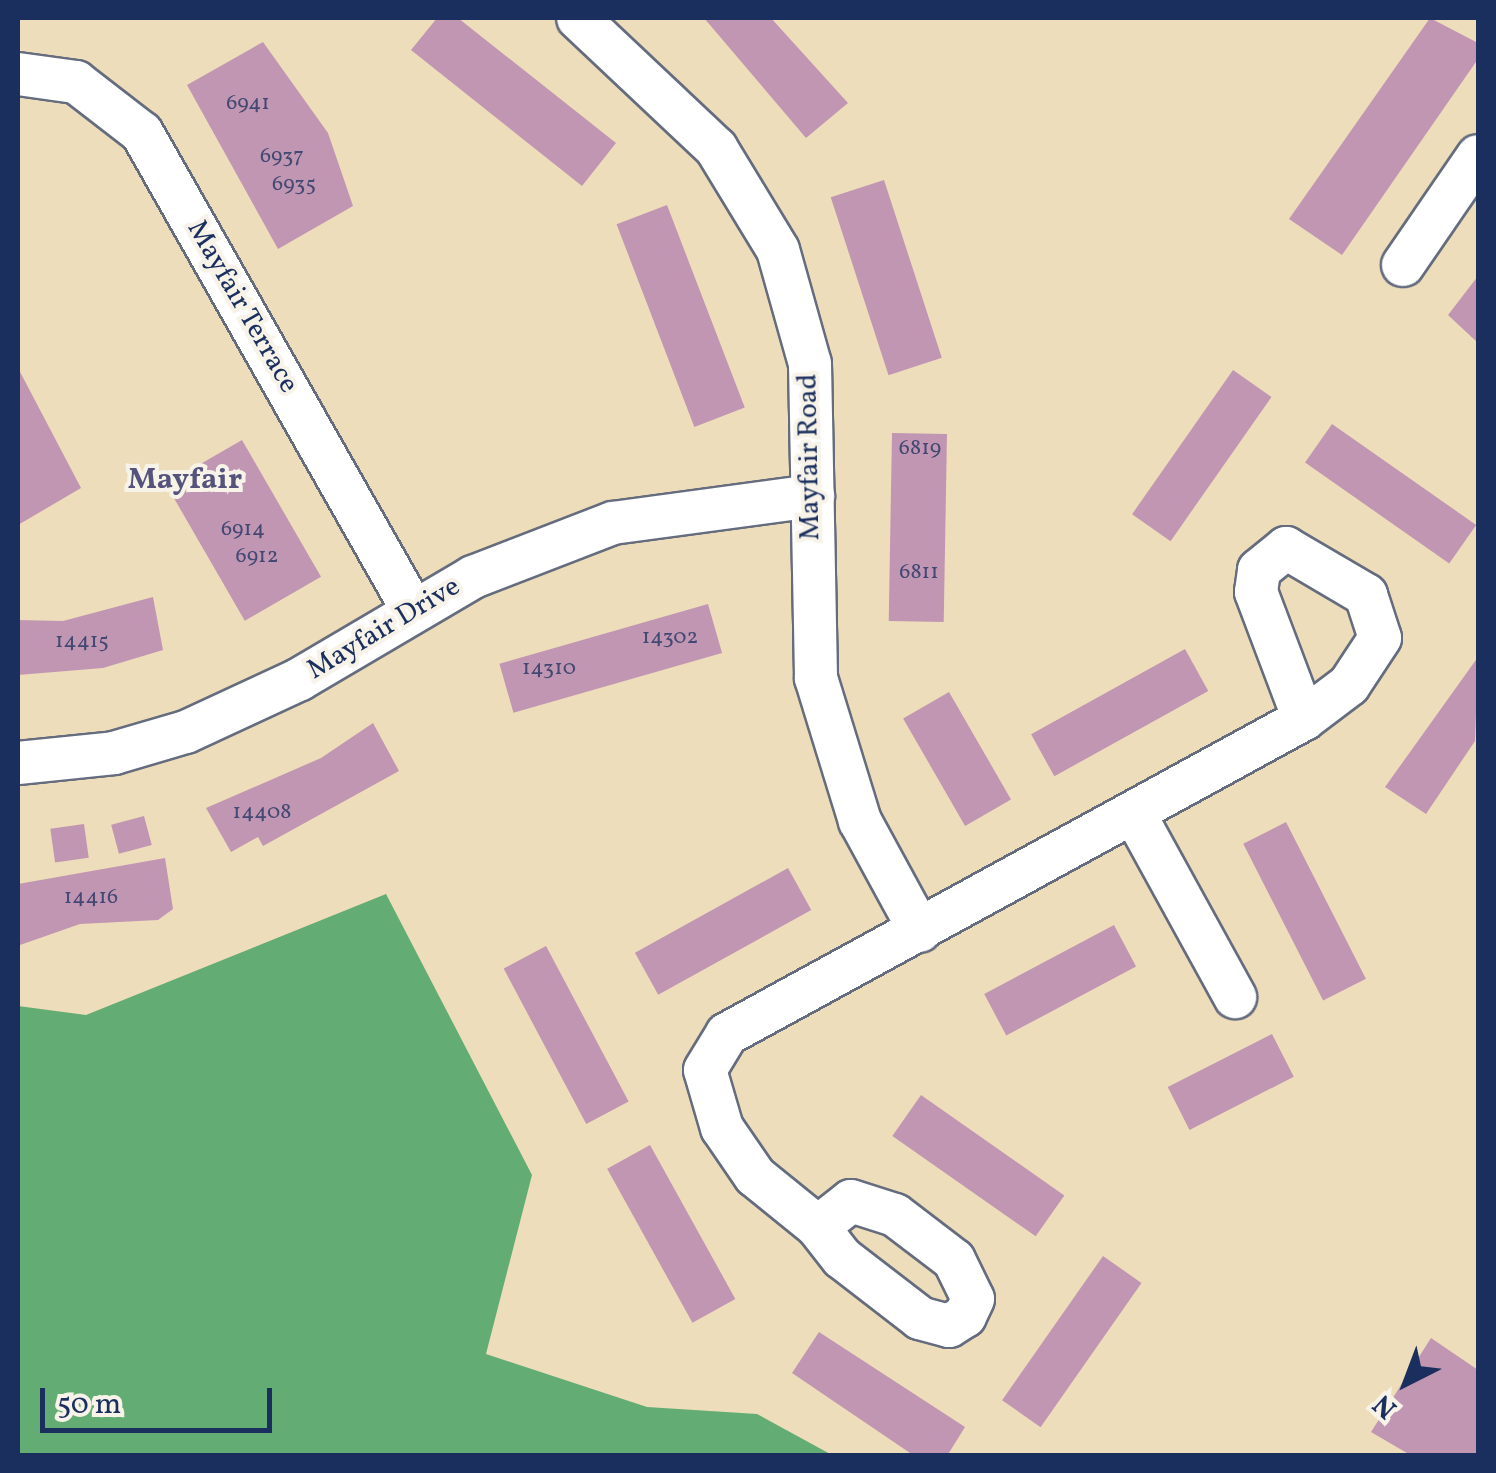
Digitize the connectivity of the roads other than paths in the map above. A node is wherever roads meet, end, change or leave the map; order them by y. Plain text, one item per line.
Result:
1 (578, 18) edge
2 (18, 74) edge
3 (1473, 177) edge
4 (1404, 265) dead end
5 (812, 496) junction
6 (411, 607) junction
7 (1304, 719) dead end
8 (18, 762) edge
9 (1135, 815) junction
10 (920, 931) junction
11 (1235, 997) dead end
12 (818, 1227) dead end

1 - 5 street, Mayfair Road
2 - 6 street, Mayfair Terrace
3 - 4 street
5 - 6 street, Mayfair Drive
5 - 10 street, Mayfair Road
6 - 8 street, Mayfair Drive
7 - 9 street
9 - 10 street
9 - 11 street
10 - 12 street

